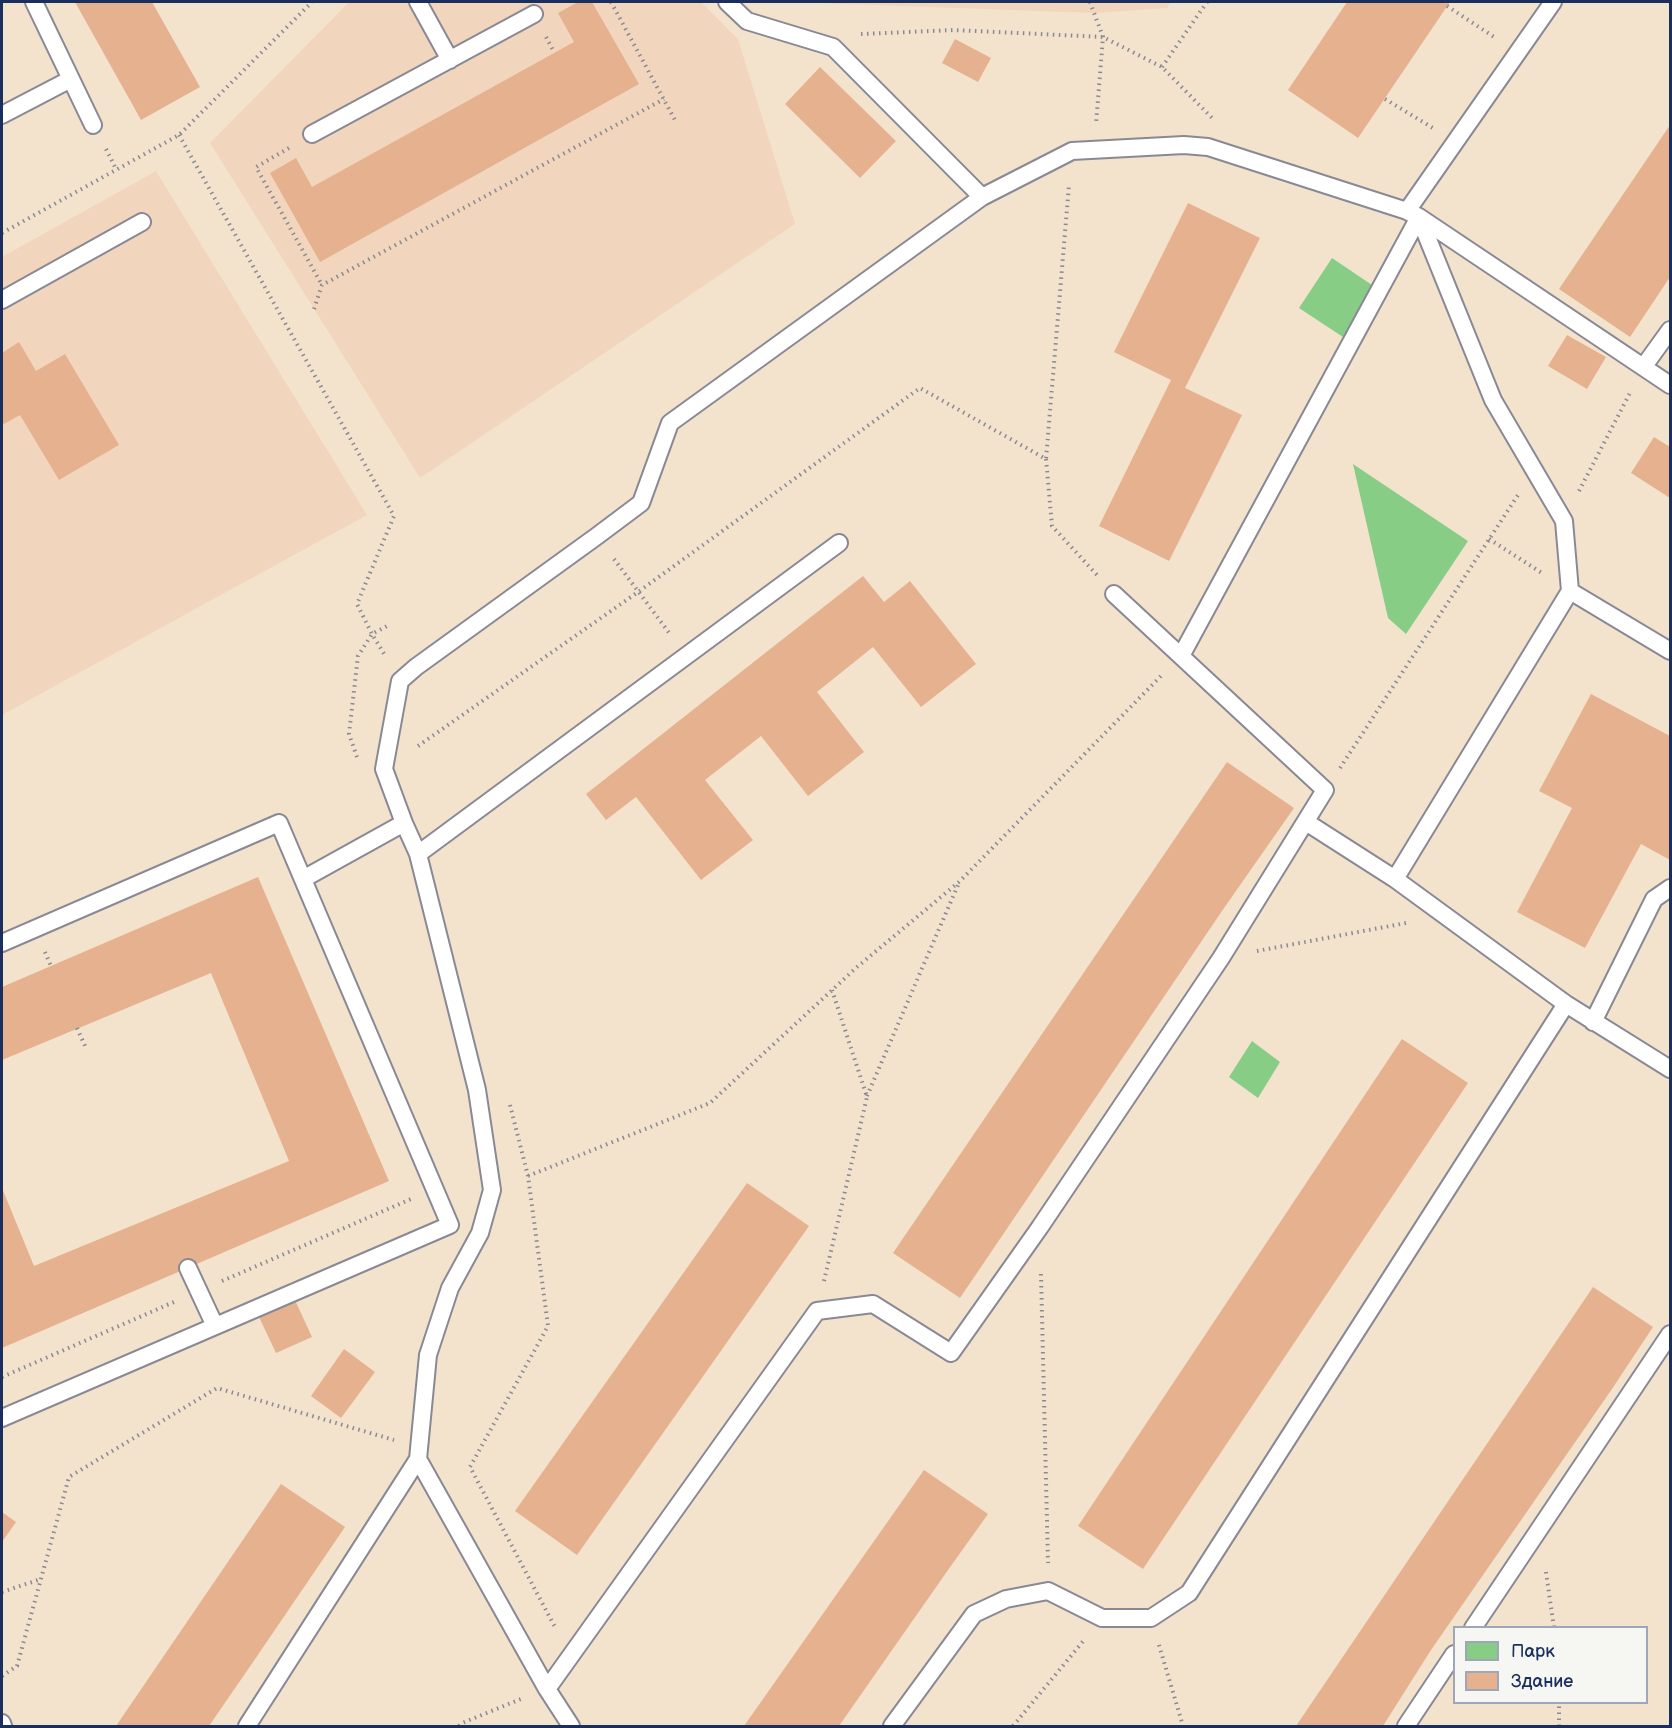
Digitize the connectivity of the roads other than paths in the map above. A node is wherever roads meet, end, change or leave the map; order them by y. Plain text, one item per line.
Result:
1 (34, 2) edge
2 (418, 2) edge
3 (727, 2) edge
4 (1553, 2) edge
5 (534, 14) dead end
6 (450, 60) junction
7 (71, 79) junction
8 (2, 115) edge
9 (93, 125) dead end
10 (312, 134) road end
11 (982, 197) junction
12 (1413, 214) junction
13 (142, 222) dead end
14 (2, 300) edge
15 (1671, 330) edge
16 (1644, 366) junction
17 (1671, 385) edge
18 (839, 543) dead end
19 (1570, 591) junction
20 (1114, 594) road end
21 (1671, 651) edge
22 (1180, 656) junction
23 (1306, 822) junction
24 (404, 823) junction
25 (418, 854) junction
26 (303, 879) junction
27 (1395, 879) junction
28 (1671, 888) edge
29 (2, 943) edge
30 (1566, 1004) junction
31 (1593, 1022) junction
32 (1671, 1070) edge
33 (188, 1268) dead end
34 (215, 1326) junction
35 (1671, 1334) edge
36 (2, 1418) edge
37 (419, 1454) junction
38 (1474, 1626) edge
39 (1453, 1657) edge
40 (547, 1689) junction
41 (247, 1726) edge
42 (571, 1726) edge
43 (892, 1726) edge
44 (1406, 1726) edge

1 - 7 lane
2 - 6 lane
3 - 11 lane
4 - 12 lane
5 - 6 lane
6 - 10 lane
7 - 8 lane
7 - 9 lane
11 - 12 lane
11 - 24 lane
12 - 16 lane
12 - 19 lane
12 - 22 lane
13 - 14 lane
15 - 16 lane
16 - 17 lane
18 - 25 lane
19 - 21 lane
19 - 27 lane
20 - 22 lane
22 - 23 lane
23 - 27 lane
23 - 40 lane
24 - 25 lane
24 - 26 lane
25 - 37 lane
26 - 29 lane
26 - 34 lane
27 - 30 lane
28 - 31 lane
30 - 31 lane
30 - 43 lane
31 - 32 lane
33 - 34 lane
34 - 36 lane
35 - 38 lane
37 - 40 lane
37 - 41 lane
39 - 44 lane
40 - 42 lane

